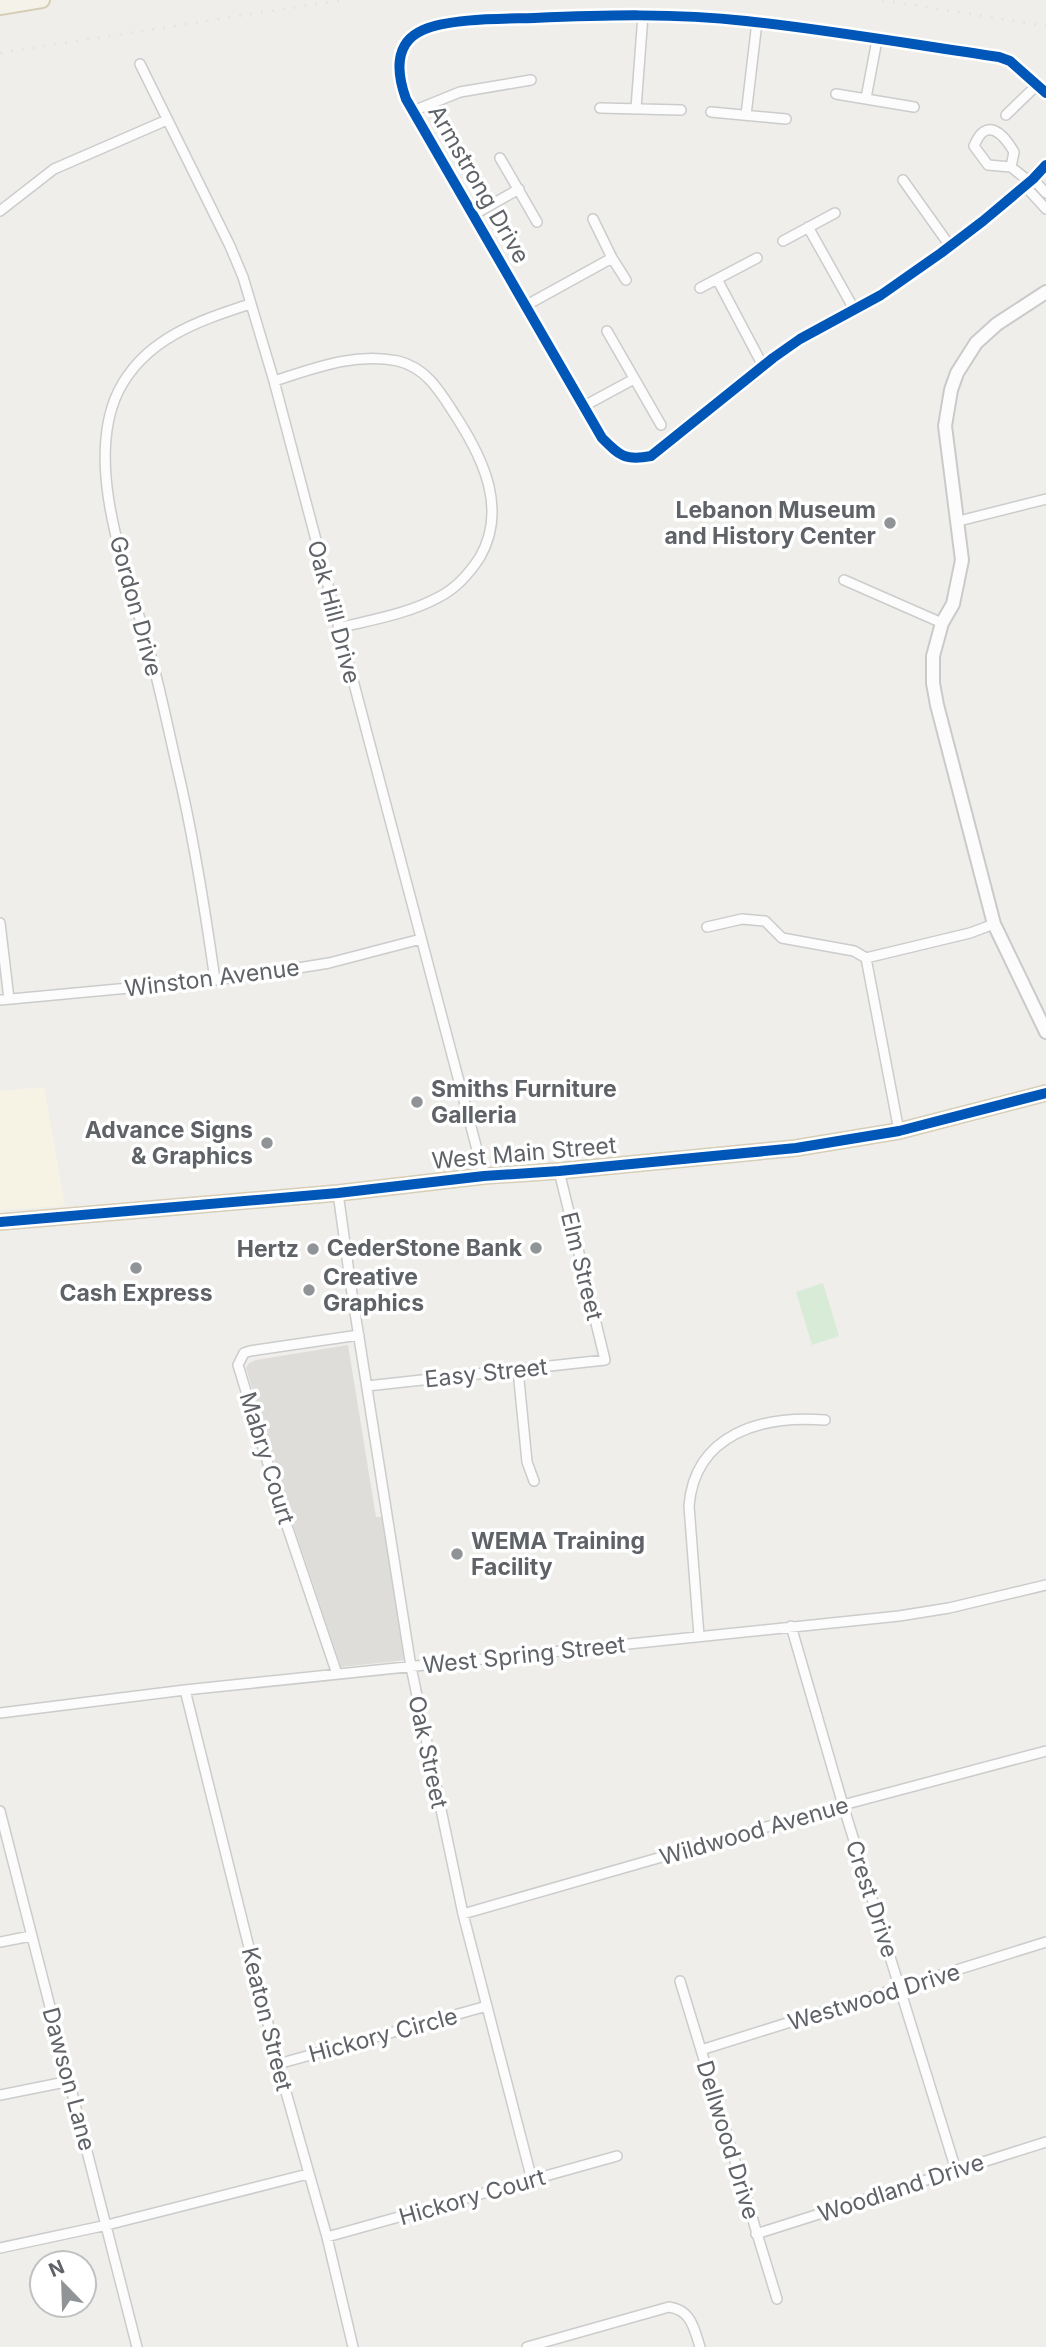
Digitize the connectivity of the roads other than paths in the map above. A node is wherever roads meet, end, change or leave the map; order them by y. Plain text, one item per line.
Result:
1 (42, 0) edge
2 (0, 7) edge
3 (643, 15) junction
4 (757, 22) junction
5 (877, 40) junction
6 (140, 64) dead end
7 (531, 80) dead end
8 (1037, 85) junction
9 (1046, 93) edge
10 (836, 94) dead end
11 (866, 98) junction
12 (914, 107) dead end
13 (600, 108) dead end
14 (636, 108) junction
15 (681, 110) dead end
16 (413, 111) junction
17 (711, 112) dead end
18 (746, 115) junction
19 (1006, 115) dead end
20 (786, 119) dead end
21 (167, 120) junction
22 (500, 158) dead end
23 (1046, 165) edge
24 (1011, 167) junction
25 (903, 180) dead end
26 (1029, 182) junction
27 (519, 189) junction
28 (1046, 193) edge
29 (1046, 209) edge
30 (0, 211) edge
31 (835, 213) dead end
32 (473, 215) junction
33 (593, 219) dead end
34 (537, 222) dead end
35 (808, 227) junction
36 (783, 242) dead end
37 (950, 246) junction
38 (612, 258) junction
39 (757, 258) dead end
40 (717, 279) junction
41 (626, 280) dead end
42 (700, 288) dead end
43 (1046, 292) edge
44 (250, 304) junction
45 (525, 306) junction
46 (854, 309) junction
47 (607, 331) dead end
48 (763, 366) junction
49 (634, 379) junction
50 (274, 381) junction
51 (584, 406) junction
52 (661, 425) dead end
53 (1046, 499) edge
54 (958, 521) junction
55 (844, 580) dead end
56 (942, 623) junction
57 (338, 628) junction
58 (0, 923) edge
59 (994, 924) junction
60 (707, 927) dead end
61 (421, 939) junction
62 (866, 958) junction
63 (215, 980) junction
64 (4, 1000) edge
65 (1046, 1031) edge
66 (1046, 1093) edge
67 (899, 1131) junction
68 (559, 1171) junction
69 (484, 1176) junction
70 (338, 1193) junction
71 (0, 1222) edge
72 (359, 1335) junction
73 (605, 1360) joint
74 (518, 1370) junction
75 (367, 1387) junction
76 (824, 1420) dead end
77 (534, 1481) dead end
78 (1046, 1585) edge
79 (791, 1626) junction
80 (699, 1636) junction
81 (411, 1667) junction
82 (337, 1674) junction
83 (185, 1690) junction
84 (0, 1713) edge
85 (1046, 1751) edge
86 (843, 1805) junction
87 (0, 1811) edge
88 (463, 1914) junction
89 (31, 1936) junction
90 (0, 1942) edge
91 (1046, 1942) edge
92 (680, 1981) dead end
93 (901, 1988) junction
94 (487, 2006) junction
95 (701, 2050) junction
96 (278, 2064) junction
97 (70, 2081) junction
98 (0, 2095) edge
99 (1046, 2142) edge
100 (617, 2156) dead end
101 (956, 2170) junction
102 (308, 2174) junction
103 (532, 2180) junction
104 (107, 2225) junction
105 (756, 2234) junction
106 (327, 2237) junction
107 (0, 2248) edge
108 (777, 2299) dead end
109 (137, 2347) edge
110 (353, 2347) edge
111 (527, 2347) edge
112 (700, 2347) edge

1 - 2 main road
3 - 4 street, Armstrong Drive
3 - 14 street
3 - 16 street, Armstrong Drive
4 - 5 street, Armstrong Drive
4 - 18 street
5 - 8 street, Armstrong Drive
5 - 11 street
6 - 21 street, Oak Hill Drive
7 - 16 street
8 - 9 street, Armstrong Drive
8 - 19 street
10 - 11 street
11 - 12 street
13 - 14 street
14 - 15 street
16 - 32 street, Armstrong Drive
17 - 18 street
18 - 20 street
21 - 30 street
21 - 44 street, Oak Hill Drive
22 - 27 street
23 - 26 street, Armstrong Drive
24 - 24 street
24 - 26 street
25 - 37 street
26 - 28 street
26 - 29 street
26 - 37 street, Armstrong Drive
27 - 32 street
27 - 34 street
31 - 35 street
32 - 45 street, Armstrong Drive
33 - 38 street
35 - 36 street
35 - 46 street
37 - 46 street, Armstrong Drive
38 - 41 street
38 - 45 street
39 - 40 street
40 - 42 street
40 - 48 street
43 - 54 street
44 - 50 street, Oak Hill Drive
44 - 63 street, Gordon Drive
45 - 51 street, Armstrong Drive
46 - 48 street, Armstrong Drive
47 - 49 street
48 - 51 street, Armstrong Drive
49 - 51 street
49 - 52 street
50 - 57 street, Oak Hill Drive
50 - 57 street
53 - 54 street
54 - 56 street
55 - 56 street
56 - 59 street
57 - 61 street, Oak Hill Drive
58 - 64 street
59 - 62 street
59 - 65 street
60 - 62 street
61 - 63 street, Winston Avenue
61 - 69 street, Oak Hill Drive
62 - 67 street
63 - 64 street, Winston Avenue
66 - 67 main road, West Main Street
67 - 68 main road, West Main Street
68 - 69 main road, West Main Street
68 - 73 street, Elm Street
69 - 70 main road, West Main Street
70 - 71 main road, West Main Street
70 - 72 street, Oak Street
72 - 75 street, Oak Street
72 - 82 street, Mabry Court
73 - 74 street, Easy Street
74 - 75 street, Easy Street
74 - 77 street
75 - 81 street, Oak Street
76 - 80 street
78 - 79 street, West Spring Street
79 - 80 street, West Spring Street
79 - 86 street, Crest Drive
80 - 81 street, West Spring Street
81 - 82 street, West Spring Street
81 - 88 street, Oak Street
82 - 83 street, West Spring Street
83 - 84 street, West Spring Street
83 - 96 street, Keaton Street
85 - 86 street, Wildwood Avenue
86 - 88 street, Wildwood Avenue
86 - 93 street, Crest Drive
87 - 89 street, Dawson Lane
88 - 94 street, Oak Street
89 - 90 street
89 - 97 street, Dawson Lane
91 - 93 street, Westwood Drive
92 - 95 street, Dellwood Drive
93 - 95 street, Westwood Drive
93 - 101 street, Crest Drive
94 - 96 street, Hickory Circle
94 - 103 street, Oak Street
95 - 105 street, Dellwood Drive
96 - 102 street, Keaton Street
97 - 98 street
97 - 104 street, Dawson Lane
99 - 101 street, Woodland Drive
100 - 103 street, Hickory Court
101 - 105 street, Woodland Drive
102 - 104 street
102 - 106 street, Keaton Street
103 - 106 street, Hickory Court
104 - 107 street
104 - 109 street, Dawson Lane
105 - 108 street, Dellwood Drive
106 - 110 street, Keaton Street
111 - 112 street

